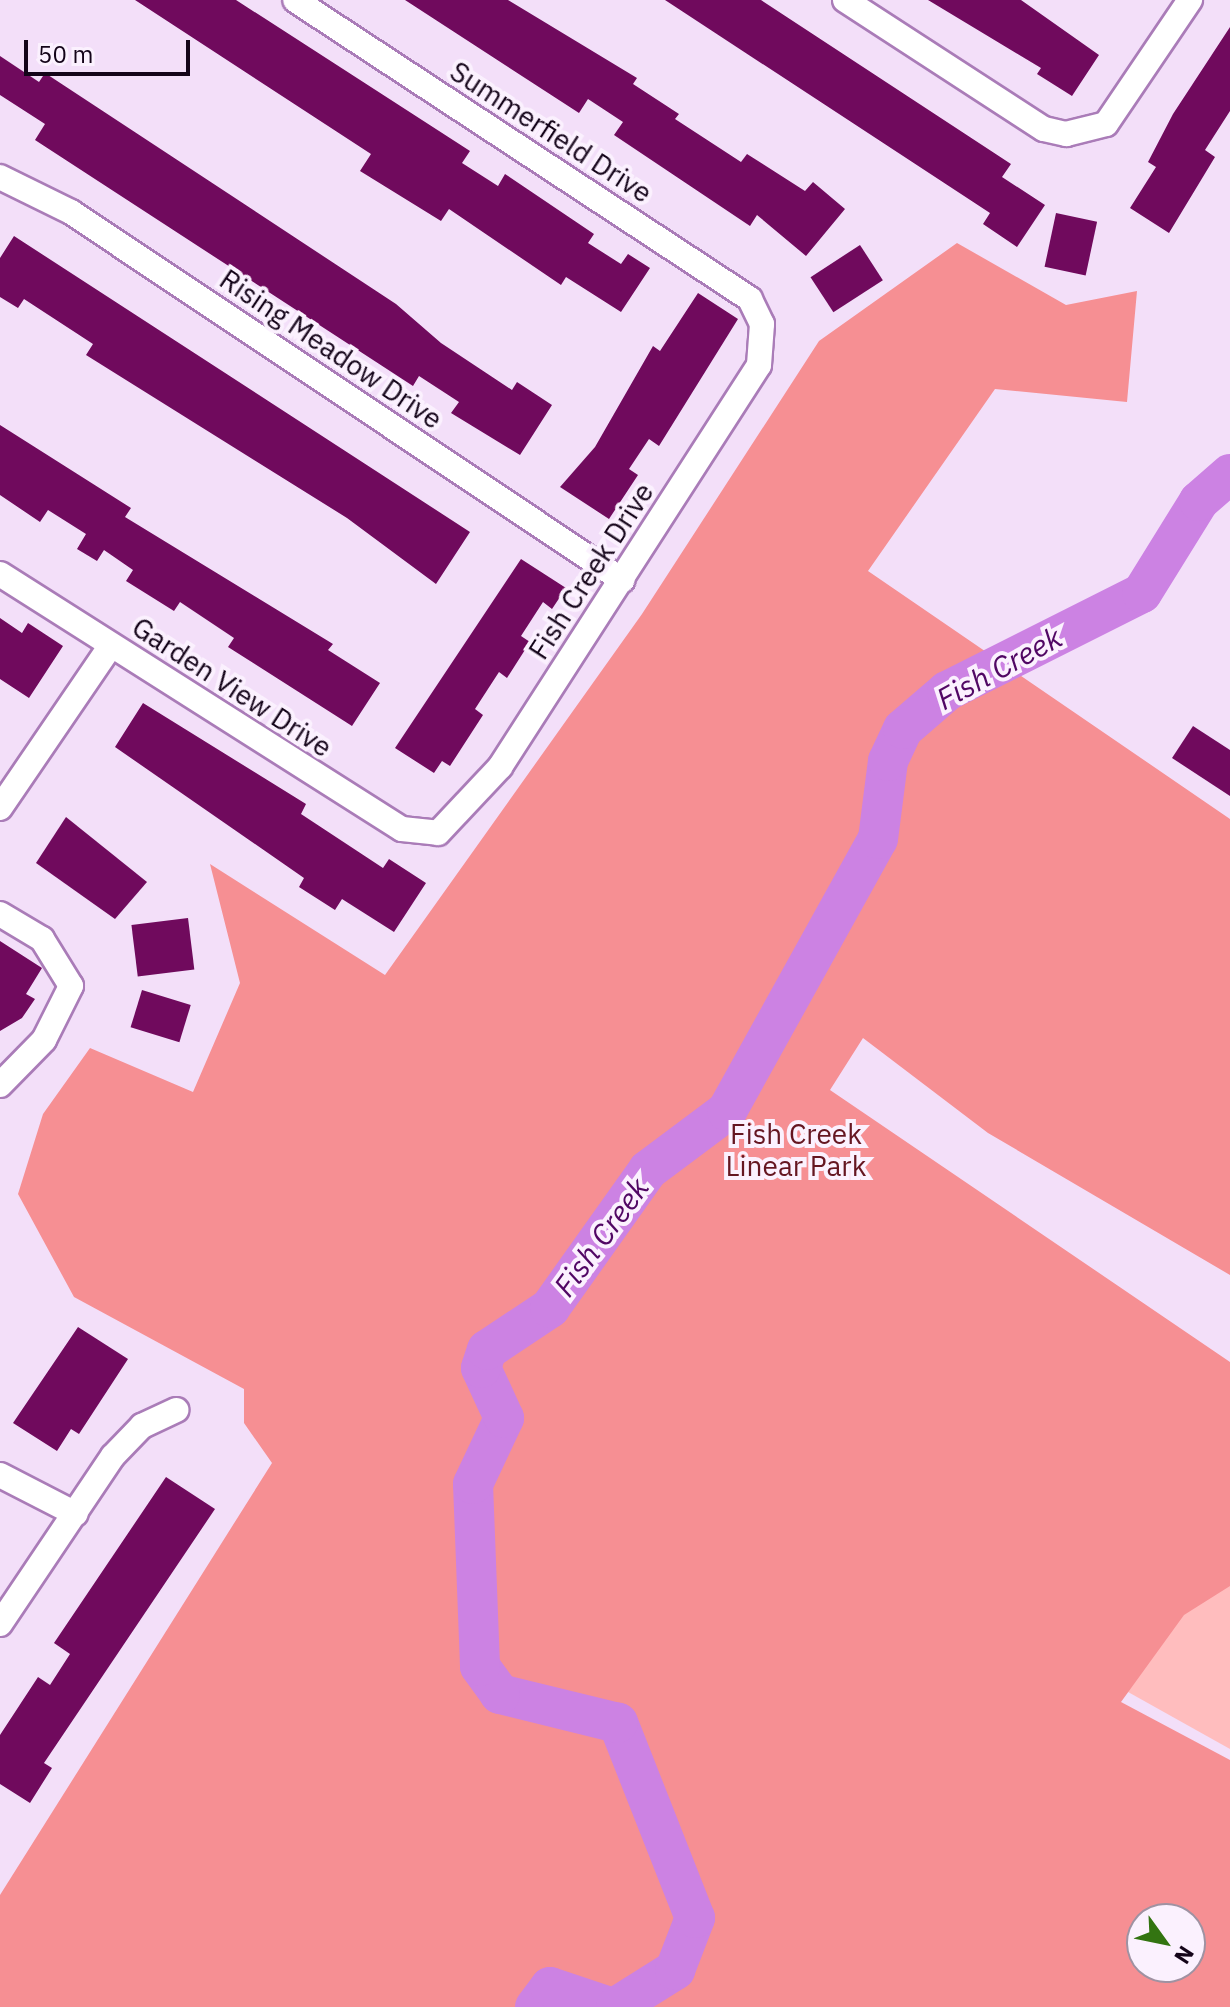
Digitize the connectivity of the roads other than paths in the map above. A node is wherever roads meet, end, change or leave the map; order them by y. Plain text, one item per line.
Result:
1 (295, 0) edge
2 (845, 0) edge
3 (1190, 0) edge
4 (0, 177) edge
5 (762, 324) joint
6 (0, 574) edge
7 (622, 580) junction
8 (111, 645) junction
9 (0, 808) edge
10 (438, 833) joint
11 (0, 914) edge
12 (0, 1085) edge
13 (177, 1410) dead end
14 (0, 1475) edge
15 (76, 1514) junction
16 (0, 1624) edge

1 - 5 street, Summerfield Drive
2 - 3 street
4 - 7 street, Rising Meadow Drive
5 - 7 street, Fish Creek Drive
6 - 8 street, Garden View Drive
7 - 10 street, Fish Creek Drive
8 - 9 street
8 - 10 street, Garden View Drive
11 - 12 street
13 - 15 street
14 - 15 street
15 - 16 street

